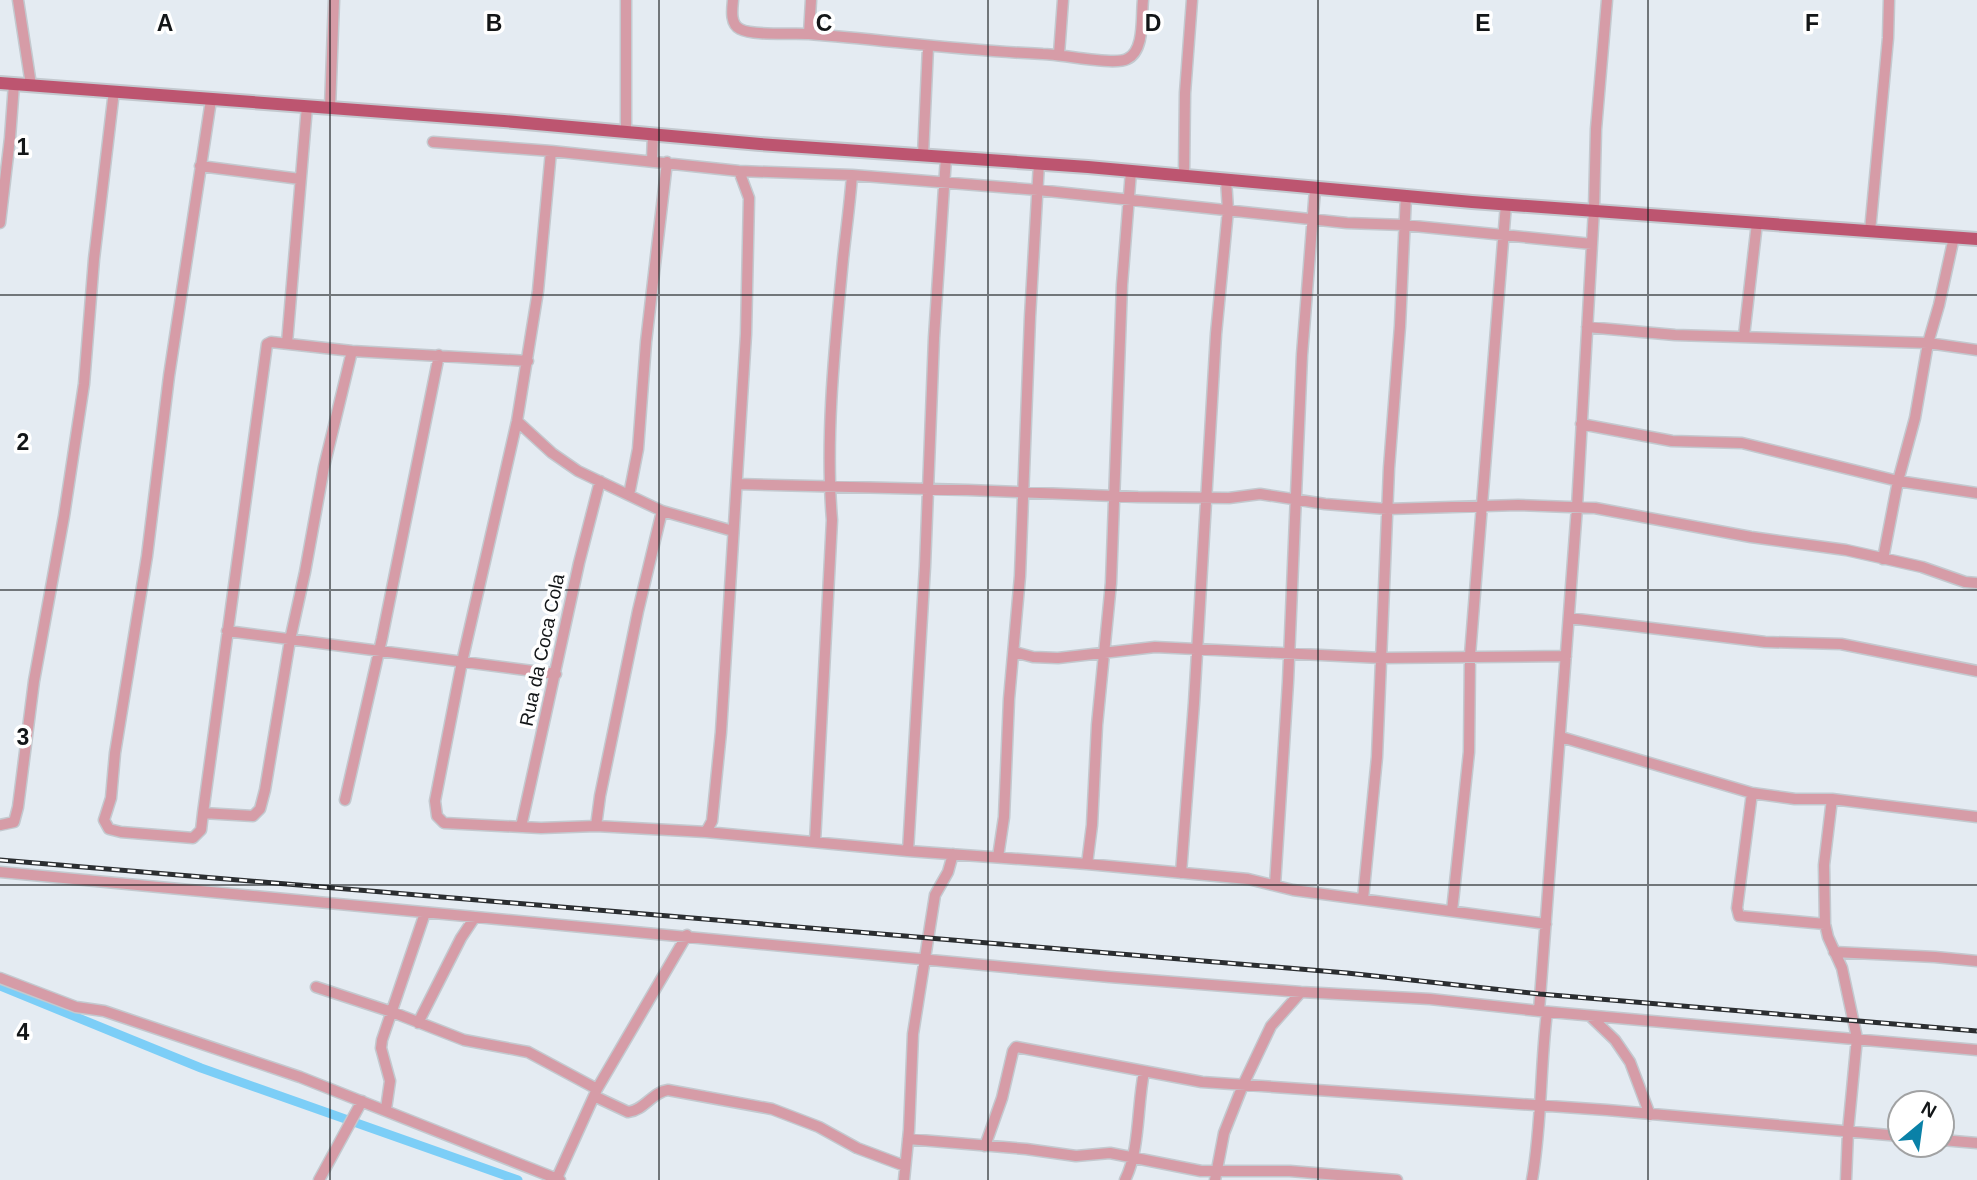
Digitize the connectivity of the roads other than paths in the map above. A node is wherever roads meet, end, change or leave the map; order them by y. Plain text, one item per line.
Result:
1 (18, 0) edge
2 (334, 0) edge
3 (626, 0) edge
4 (733, 0) edge
5 (811, 0) edge
6 (1063, 0) edge
7 (1143, 0) edge
8 (1192, 0) edge
9 (1607, 0) edge
10 (1889, 0) edge
11 (808, 34) junction
12 (928, 47) junction
13 (1059, 54) junction
14 (0, 83) edge
15 (14, 84) junction
16 (31, 85) junction
17 (114, 91) junction
18 (211, 100) junction
19 (307, 106) junction
20 (330, 108) junction
21 (626, 132) junction
22 (653, 134) junction
23 (433, 142) dead end
24 (551, 150) junction
25 (923, 155) junction
26 (946, 157) junction
27 (652, 161) junction
28 (667, 162) junction
29 (1039, 163) junction
30 (200, 166) junction
31 (738, 171) junction
32 (1131, 171) junction
33 (852, 175) junction
34 (1184, 175) junction
35 (300, 179) junction
36 (1226, 180) junction
37 (943, 182) junction
38 (1315, 189) junction
39 (1038, 190) junction
40 (1406, 195) junction
41 (1130, 200) junction
42 (1506, 204) junction
43 (1594, 209) junction
44 (1228, 210) junction
45 (1313, 218) junction
46 (1757, 222) junction
47 (0, 223) edge
48 (1404, 225) junction
49 (1870, 231) junction
50 (1502, 235) junction
51 (1954, 237) junction
52 (1977, 239) edge
53 (1591, 244) junction
54 (1587, 327) junction
55 (1744, 336) junction
56 (1928, 342) junction
57 (287, 343) junction
58 (1977, 350) edge
59 (352, 351) junction
60 (439, 355) junction
61 (528, 361) junction
62 (517, 421) junction
63 (1581, 424) junction
64 (600, 481) junction
65 (1898, 481) junction
66 (737, 484) junction
67 (830, 487) junction
68 (928, 489) junction
69 (1023, 492) junction
70 (1977, 493) edge
71 (629, 495) junction
72 (1114, 496) junction
73 (1206, 498) junction
74 (1296, 499) junction
75 (1482, 506) junction
76 (1577, 508) junction
77 (1387, 509) junction
78 (662, 511) junction
79 (733, 531) junction
80 (1883, 559) junction
81 (1977, 583) edge
82 (1569, 618) junction
83 (227, 631) junction
84 (290, 640) junction
85 (1197, 649) junction
86 (379, 652) junction
87 (1014, 652) junction
88 (1104, 654) junction
89 (1289, 654) junction
90 (1470, 655) junction
91 (1566, 656) junction
92 (1381, 657) junction
93 (462, 662) junction
94 (1977, 671) edge
95 (556, 674) junction
96 (1561, 737) junction
97 (1752, 793) junction
98 (1832, 799) junction
99 (345, 800) dead end
100 (203, 813) junction
101 (1977, 817) edge
102 (0, 825) edge
103 (596, 826) junction
104 (521, 827) junction
105 (706, 832) junction
106 (815, 842) junction
107 (908, 850) junction
108 (953, 854) junction
109 (998, 857) junction
110 (1087, 864) junction
111 (0, 872) edge
112 (1181, 873) junction
113 (1275, 885) junction
114 (1363, 899) junction
115 (1452, 911) junction
116 (425, 913) junction
117 (475, 917) junction
118 (1546, 924) junction
119 (1825, 924) junction
120 (687, 935) junction
121 (1834, 952) junction
122 (926, 958) junction
123 (1977, 961) edge
124 (0, 978) edge
125 (316, 987) dead end
126 (1301, 992) junction
127 (392, 1012) junction
128 (1543, 1012) junction
129 (1590, 1016) junction
130 (418, 1023) junction
131 (1857, 1038) junction
132 (1977, 1050) edge
133 (1144, 1072) junction
134 (1242, 1085) junction
135 (596, 1092) junction
136 (362, 1101) junction
137 (1540, 1105) junction
138 (386, 1110) junction
139 (1650, 1115) junction
140 (1848, 1131) junction
141 (1886, 1135) edge
142 (908, 1139) junction
143 (1956, 1141) edge
144 (1977, 1143) edge
145 (985, 1146) junction
146 (1134, 1156) junction
147 (905, 1166) junction
148 (1215, 1176) edge
149 (559, 1179) edge
150 (319, 1180) edge
151 (904, 1180) edge
152 (1125, 1180) edge
153 (1397, 1180) edge
154 (1532, 1180) edge
155 (1846, 1180) edge

1 - 16 street
2 - 20 street
3 - 21 street
4 - 11 street
5 - 11 street
6 - 13 street
7 - 13 street
8 - 34 street
9 - 43 street
10 - 49 street
11 - 12 street
12 - 13 street
12 - 25 street
14 - 15 main road
15 - 16 main road
15 - 47 street
16 - 17 main road
17 - 18 main road
17 - 102 street
18 - 19 main road
18 - 30 street
19 - 20 main road
19 - 35 street
20 - 21 main road
21 - 22 main road
22 - 25 main road
22 - 27 street
23 - 24 street
24 - 27 street
24 - 61 street
25 - 26 main road
26 - 29 main road
26 - 37 street
27 - 28 street
28 - 31 street
28 - 71 street
29 - 32 main road
29 - 39 street
30 - 35 street
30 - 100 street
31 - 33 street
31 - 66 street
32 - 34 main road
32 - 41 street
33 - 37 street
33 - 67 street
34 - 36 main road
35 - 57 street
36 - 38 main road
36 - 44 street
37 - 39 street
37 - 68 street
38 - 40 main road
38 - 45 street
39 - 41 street
39 - 69 street
40 - 42 main road
40 - 48 street
41 - 44 street
41 - 72 street
42 - 43 main road
42 - 50 street
43 - 46 main road
43 - 53 street
44 - 45 street
44 - 73 street
45 - 48 street
45 - 74 street
46 - 49 main road
46 - 55 street
48 - 50 street
48 - 77 street
49 - 51 main road
50 - 53 street
50 - 75 street
51 - 52 main road
51 - 56 street
53 - 54 street
54 - 55 street
54 - 63 street
55 - 56 street
56 - 58 street
56 - 65 street
57 - 59 street
57 - 83 street
59 - 60 street
59 - 84 street
60 - 61 street
60 - 86 street
61 - 62 street
62 - 64 street
62 - 93 street
63 - 65 street
63 - 76 street
64 - 71 street
64 - 95 street, Rua da Coca Cola
65 - 70 street
65 - 80 street
66 - 67 street
66 - 79 street
67 - 68 street
67 - 106 street
68 - 69 street
68 - 107 street
69 - 72 street
69 - 87 street
71 - 78 street
72 - 73 street
72 - 88 street
73 - 74 street
73 - 85 street
74 - 77 street
74 - 89 street
75 - 76 street
75 - 77 street
75 - 90 street
76 - 80 street
76 - 82 street
77 - 92 street
78 - 79 street
78 - 103 street
79 - 105 street
80 - 81 street
82 - 91 street
82 - 94 street
83 - 84 street
83 - 100 street
84 - 86 street
84 - 100 street
85 - 88 street
85 - 89 street
85 - 112 street
86 - 93 street
86 - 99 street
87 - 88 street
87 - 109 street
88 - 110 street
89 - 92 street
89 - 113 street
90 - 91 street
90 - 92 street
90 - 115 street
91 - 96 street
92 - 114 street
93 - 95 street
93 - 104 street
95 - 104 street, Rua da Coca Cola
96 - 97 street
96 - 118 street
97 - 98 street
97 - 119 street
98 - 101 street
98 - 119 street
103 - 104 street
103 - 105 street
105 - 106 street
106 - 107 street
107 - 108 street
108 - 109 street
108 - 122 street
109 - 110 street
110 - 112 street
111 - 116 street
112 - 113 street
113 - 114 street
114 - 115 street
115 - 118 street
116 - 117 street
116 - 127 street
117 - 120 street
117 - 130 street
118 - 128 street
119 - 121 street
120 - 122 street
120 - 135 street
121 - 123 street
121 - 131 street
122 - 126 street
122 - 142 street
124 - 136 street
125 - 127 street
126 - 128 street
126 - 134 street
127 - 130 street
127 - 138 street
128 - 129 street
128 - 137 street
129 - 131 street
129 - 139 street
130 - 135 street
131 - 132 street
131 - 140 street
133 - 134 street
133 - 145 street
133 - 146 street
134 - 137 street
134 - 148 street
135 - 147 street
135 - 149 street
136 - 138 street
136 - 150 street
137 - 139 street
137 - 154 street
138 - 149 street
139 - 140 street
140 - 141 street
140 - 155 street
142 - 145 street
142 - 147 street
143 - 144 street
145 - 146 street
146 - 148 street
146 - 152 street
147 - 151 street
148 - 153 street

